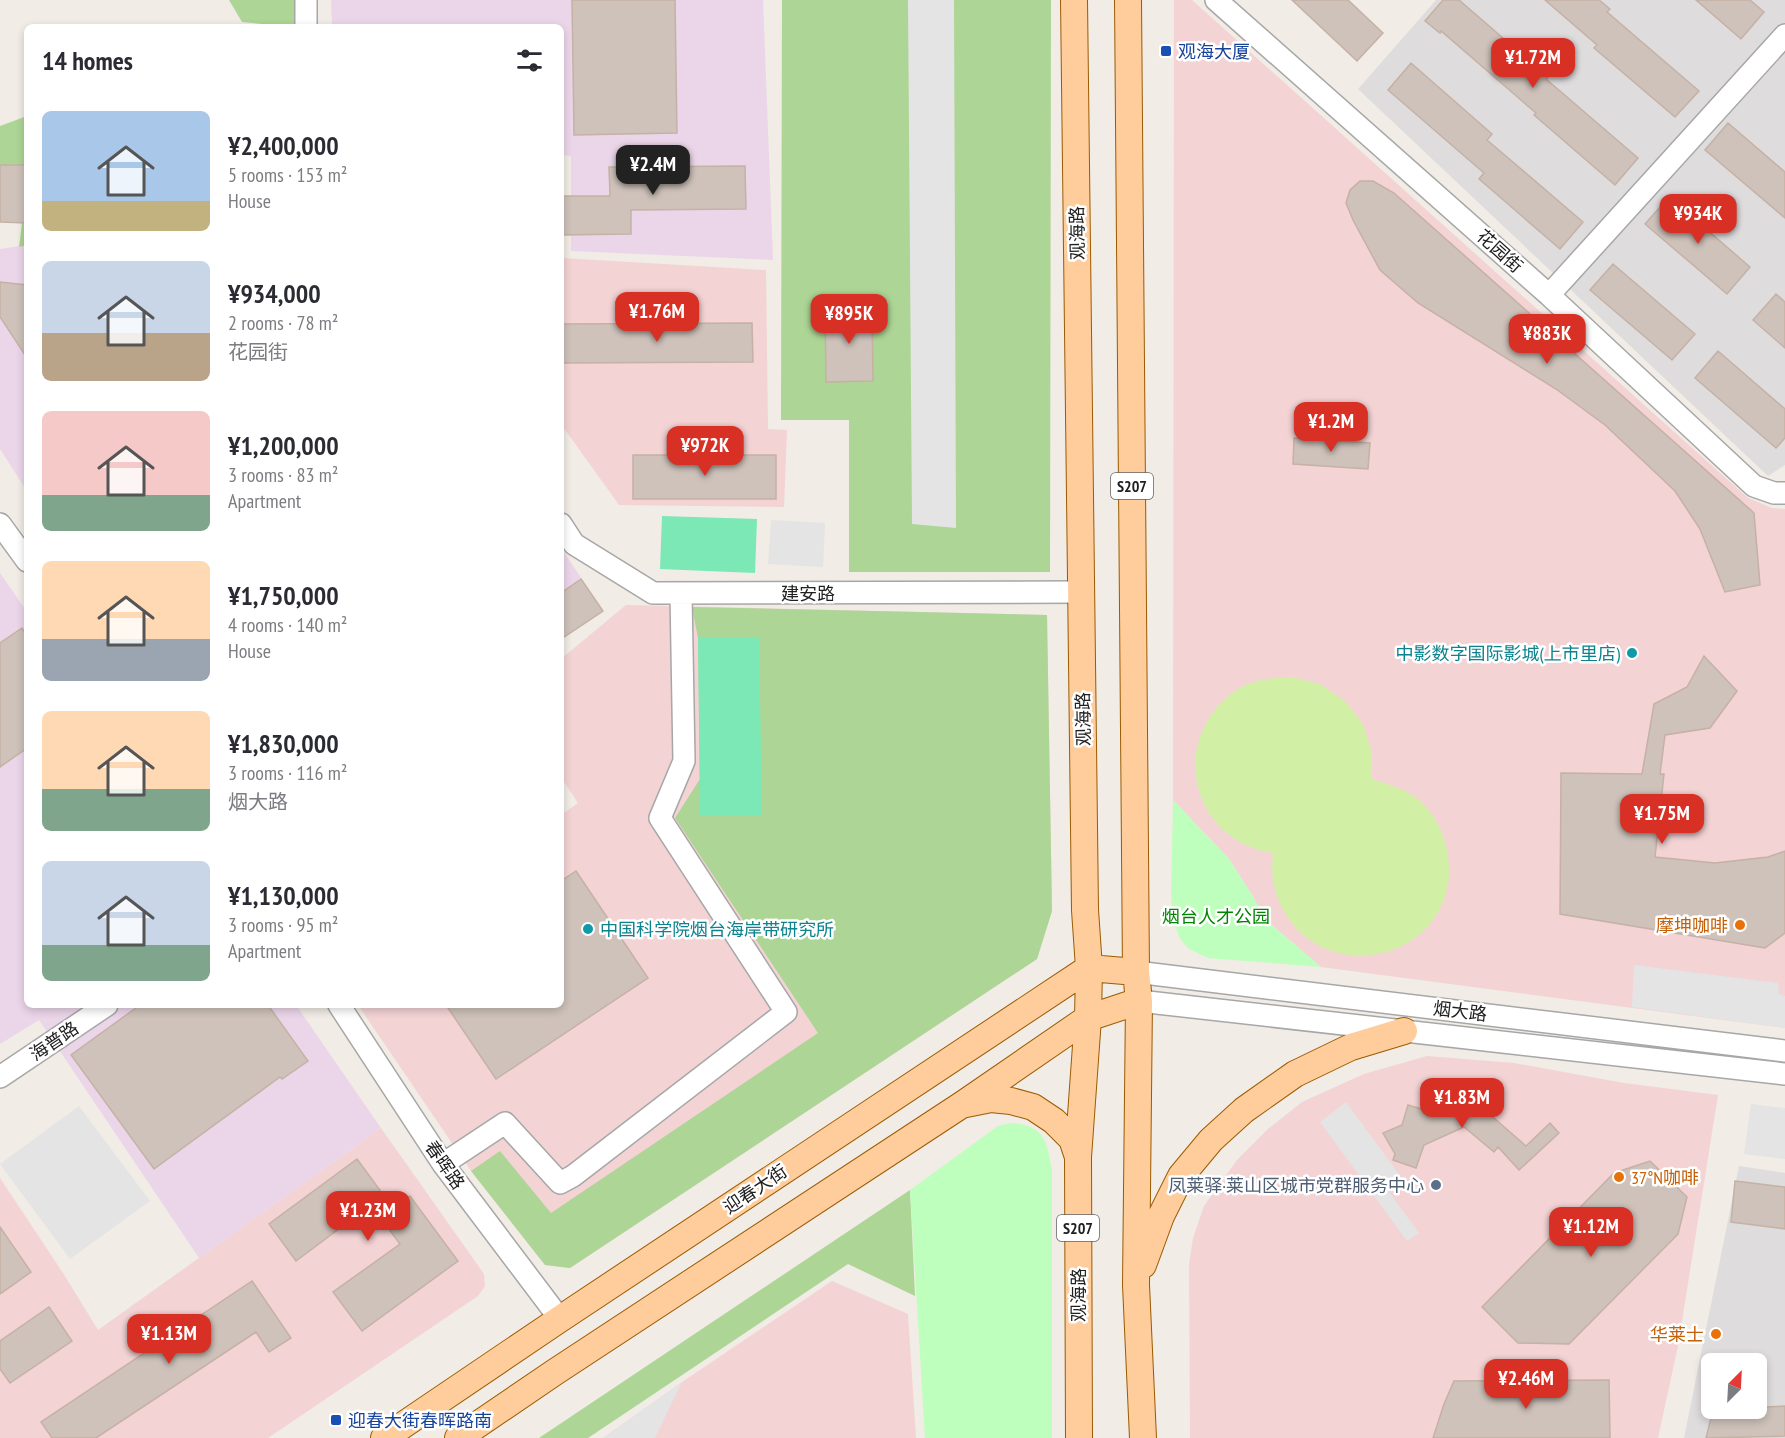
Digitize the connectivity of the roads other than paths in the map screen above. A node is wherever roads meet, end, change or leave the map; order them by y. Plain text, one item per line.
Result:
1 (306, 0) edge
2 (1074, 0) edge
3 (1128, 0) edge
4 (1216, 0) edge
5 (306, 24) edge
6 (1785, 35) edge
7 (1549, 295) junction
8 (1785, 493) edge
9 (0, 524) edge
10 (564, 529) edge
11 (24, 557) edge
12 (1081, 592) junction
13 (681, 594) junction
14 (1089, 968) junction
15 (1136, 972) junction
16 (1139, 1001) junction
17 (104, 1008) edge
18 (341, 1008) edge
19 (1088, 1018) junction
20 (1404, 1031) junction
21 (1785, 1051) edge
22 (1785, 1074) edge
23 (0, 1077) edge
24 (963, 1104) junction
25 (1078, 1157) junction
26 (443, 1164) junction
27 (1136, 1285) junction
28 (560, 1319) junction
29 (384, 1438) edge
30 (458, 1438) edge
31 (1079, 1438) edge
32 (1143, 1438) edge

1 - 5 street
2 - 12 main road, 观海路 / S207
3 - 15 main road, S207
4 - 7 street, 花园街
6 - 7 street
7 - 8 street, 花园街
9 - 11 street
10 - 13 street, 建安路
12 - 13 street, 建安路
12 - 14 main road, 观海路 / S207
13 - 26 street
14 - 15 main road
14 - 19 main road, 观海路 / S207
14 - 28 main road, 迎春大街
15 - 16 main road, S207
15 - 21 street, 烟大路
16 - 19 main road
16 - 20 street, 烟大路
16 - 27 main road, S207
17 - 23 street, 海普路
18 - 26 street, 春晖路
19 - 24 main road
19 - 25 main road, 观海路 / S207
20 - 22 street, 烟大路
20 - 27 main road
24 - 25 main road
24 - 30 main road
25 - 31 main road, 观海路 / S207
26 - 28 street, 春晖路
27 - 32 main road, S207
28 - 29 main road, 迎春大街

